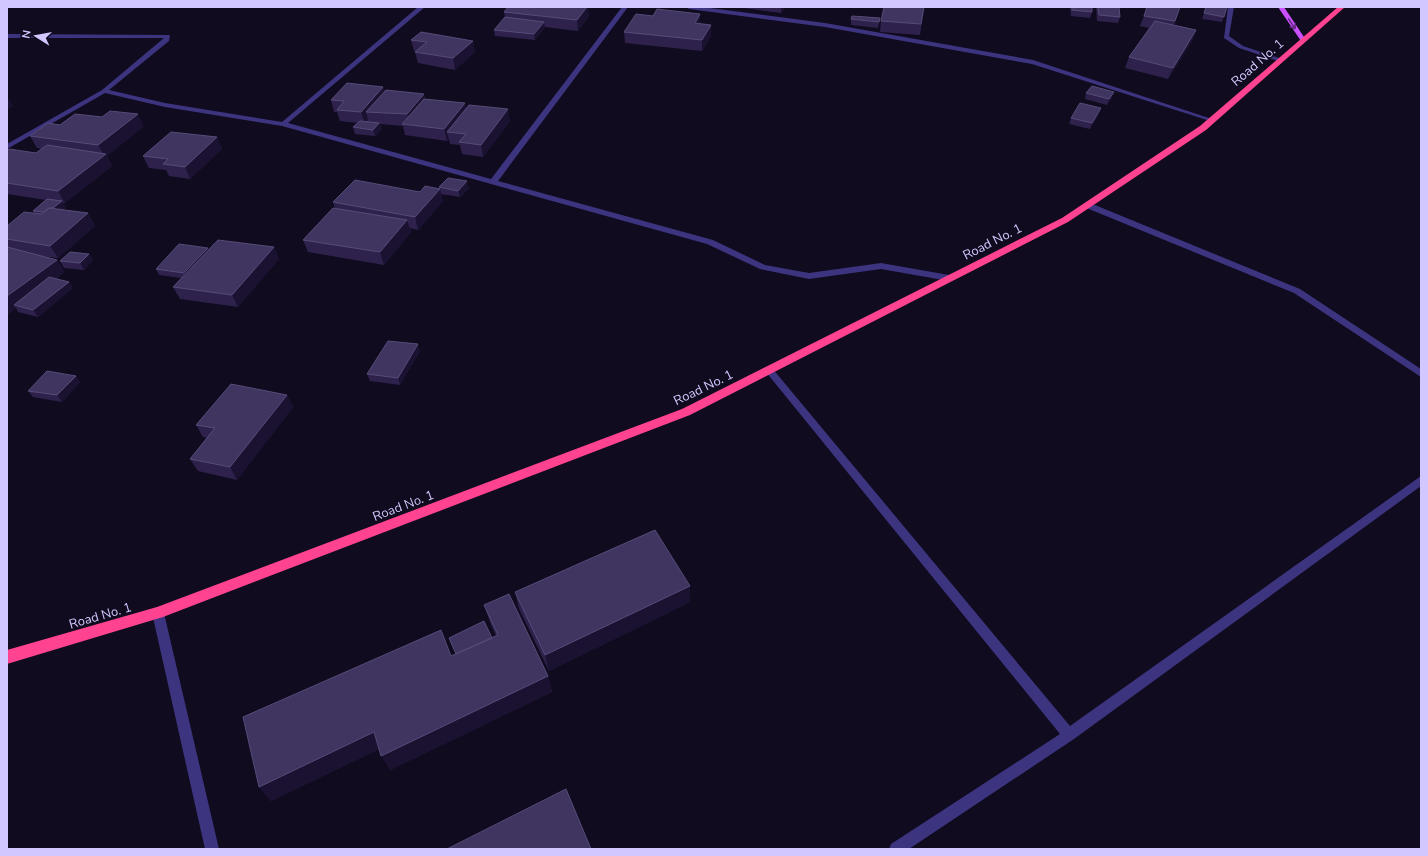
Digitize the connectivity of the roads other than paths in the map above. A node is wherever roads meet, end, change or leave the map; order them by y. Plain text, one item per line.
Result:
1 (422, 7) edge
2 (625, 7) edge
3 (689, 7) edge
4 (1231, 7) edge
5 (1281, 7) edge
6 (1342, 7) edge
7 (7, 36) edge
8 (1303, 40) junction
9 (1280, 60) junction
10 (104, 91) junction
11 (1212, 120) junction
12 (283, 124) junction
13 (7, 147) edge
14 (493, 182) junction
15 (1087, 205) junction
16 (949, 278) junction
17 (769, 370) junction
18 (1421, 374) edge
19 (1421, 480) edge
20 (158, 613) junction
21 (7, 657) edge
22 (1069, 735) junction
23 (212, 849) edge
24 (896, 849) edge

1 - 12 street
2 - 14 street
3 - 11 street
4 - 9 street
5 -> 8 main road
6 - 8 highway, Road No. 1
7 - 10 street
8 - 9 highway, Road No. 1
9 - 11 highway, Road No. 1
10 - 12 street
10 - 13 street
11 - 15 highway, Road No. 1
12 - 14 street
14 - 16 street
15 - 16 highway, Road No. 1
15 - 18 street
16 - 17 highway, Road No. 1
17 - 20 highway, Road No. 1
17 - 22 street
19 - 22 street
20 - 21 highway, Road No. 1
20 - 23 street
22 - 24 street

